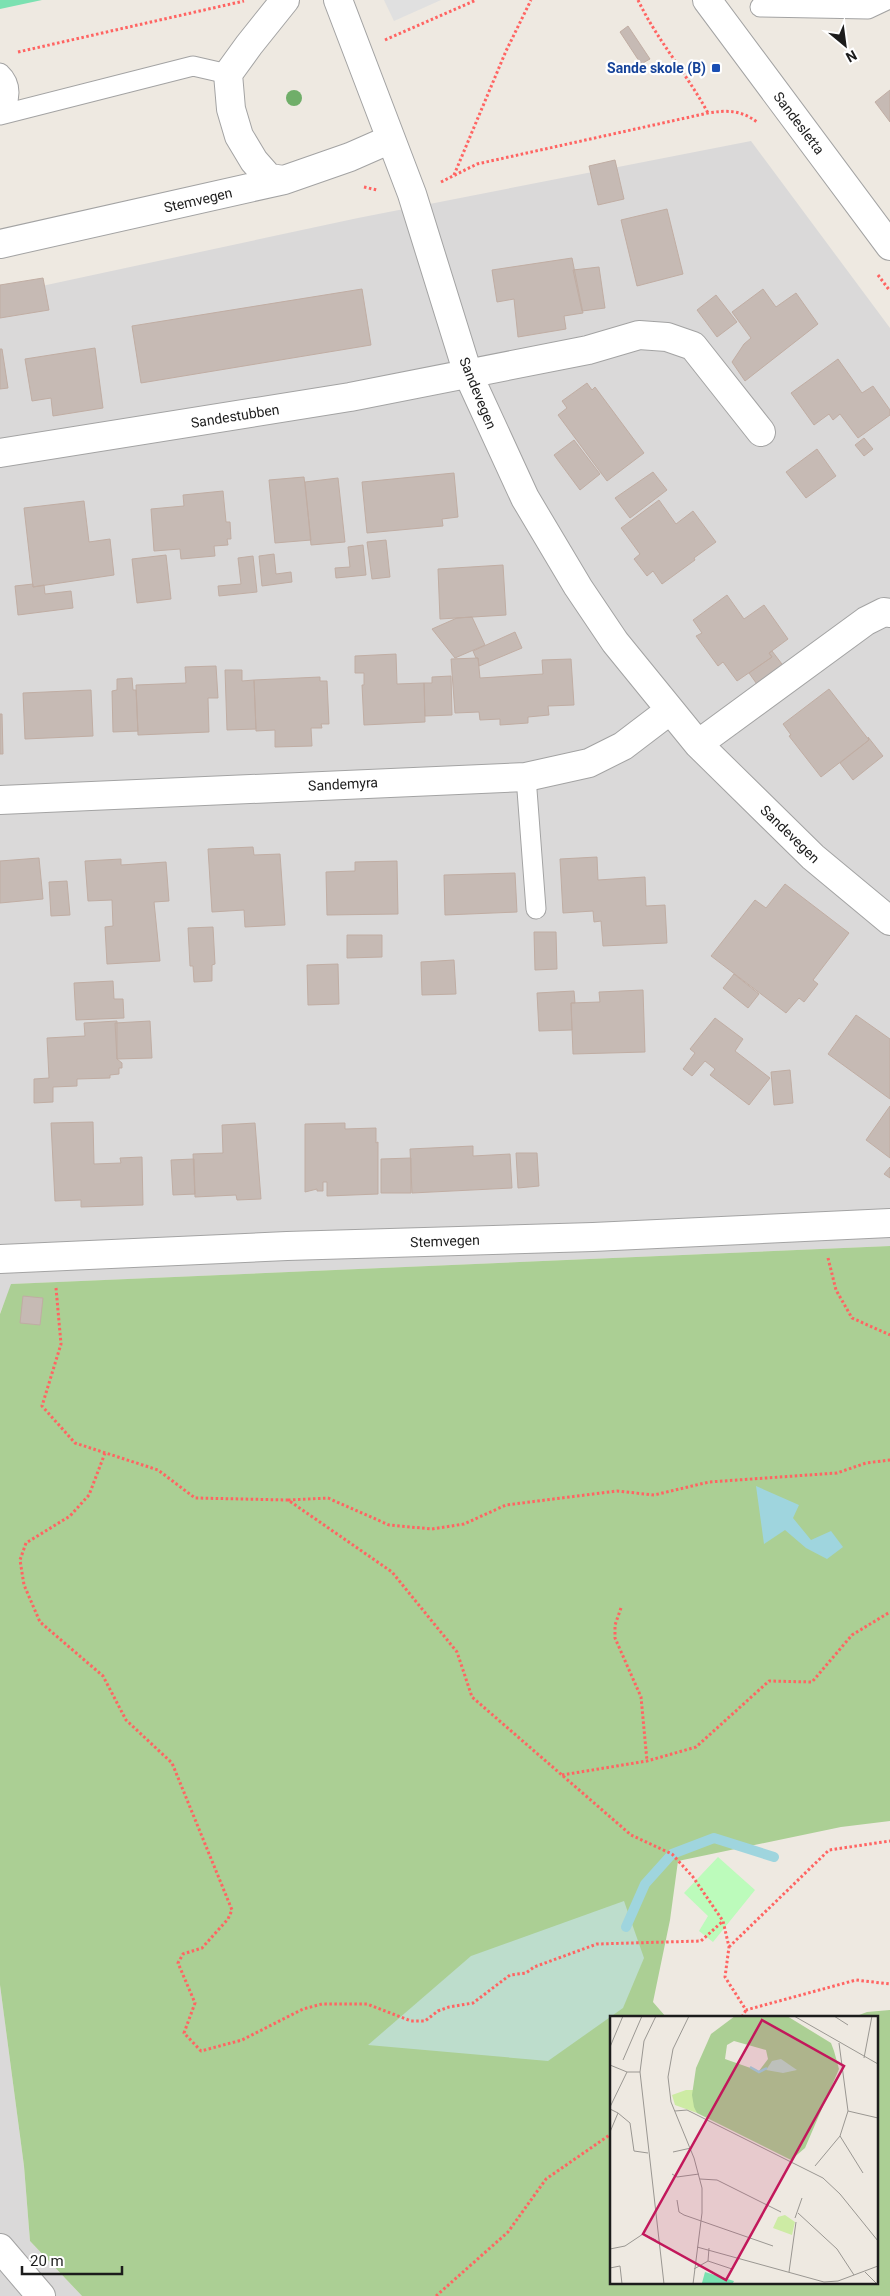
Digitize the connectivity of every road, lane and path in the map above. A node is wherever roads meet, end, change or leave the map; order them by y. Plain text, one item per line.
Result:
1 (247, 0) edge
2 (285, 0) edge
3 (338, 0) edge
4 (476, 0) edge
5 (531, 0) edge
6 (638, 0) edge
7 (707, 0) edge
8 (887, 0) edge
9 (890, 4) edge
10 (760, 8) dead end
11 (383, 41) dead end
12 (14, 53) dead end
13 (0, 73) edge
14 (228, 74) junction
15 (0, 113) edge
16 (708, 113) junction
17 (762, 126) dead end
18 (390, 139) junction
19 (453, 175) junction
20 (284, 180) junction
21 (434, 186) dead end
22 (0, 244) edge
23 (890, 246) edge
24 (875, 271) dead end
25 (890, 291) edge
26 (468, 374) junction
27 (761, 432) dead end
28 (0, 453) edge
29 (890, 613) edge
30 (669, 711) junction
31 (698, 744) junction
32 (526, 777) junction
33 (0, 800) edge
34 (536, 909) dead end
35 (889, 919) edge
36 (890, 1223) edge
37 (824, 1225) junction
38 (53, 1257) junction
39 (0, 1259) edge
40 (890, 1335) edge
41 (105, 1453) junction
42 (890, 1460) edge
43 (288, 1500) junction
44 (621, 1608) dead end
45 (890, 1612) edge
46 (647, 1761) junction
47 (562, 1775) junction
48 (890, 1841) edge
49 (723, 1921) junction
50 (729, 1947) junction
51 (890, 1984) edge
52 (746, 2010) junction
53 (743, 2016) edge
54 (610, 2135) edge
55 (0, 2248) edge
56 (41, 2296) edge
57 (436, 2296) edge

1 - 12 path
2 - 14 street
3 - 18 street, Sandevegen
4 - 11 path
5 - 19 path
6 - 16 path
7 - 23 street, Sandesletta
8 - 9 lane
8 - 10 lane
13 - 15 lane
14 - 15 lane
14 - 20 street
16 - 17 path
16 - 19 path
18 - 20 street, Stemvegen
18 - 26 street, Sandevegen
19 - 21 path
20 - 22 street, Stemvegen
24 - 25 path
26 - 27 street, Sandestubben
26 - 28 street, Sandestubben
26 - 30 street, Sandevegen
29 - 31 street
30 - 31 street, Sandevegen
30 - 32 street, Sandemyra
31 - 35 street, Sandevegen
32 - 33 street, Sandemyra
32 - 34 lane
36 - 37 street, Stemvegen
37 - 38 street, Stemvegen
37 - 40 path
38 - 39 street, Stemvegen
38 - 41 path
41 - 43 path
41 - 49 path
42 - 43 path
43 - 47 path
44 - 46 path
45 - 46 path
46 - 47 path
47 - 49 path
48 - 50 path
49 - 50 path
50 - 52 path
51 - 52 path
52 - 53 path
54 - 57 path
55 - 56 street

